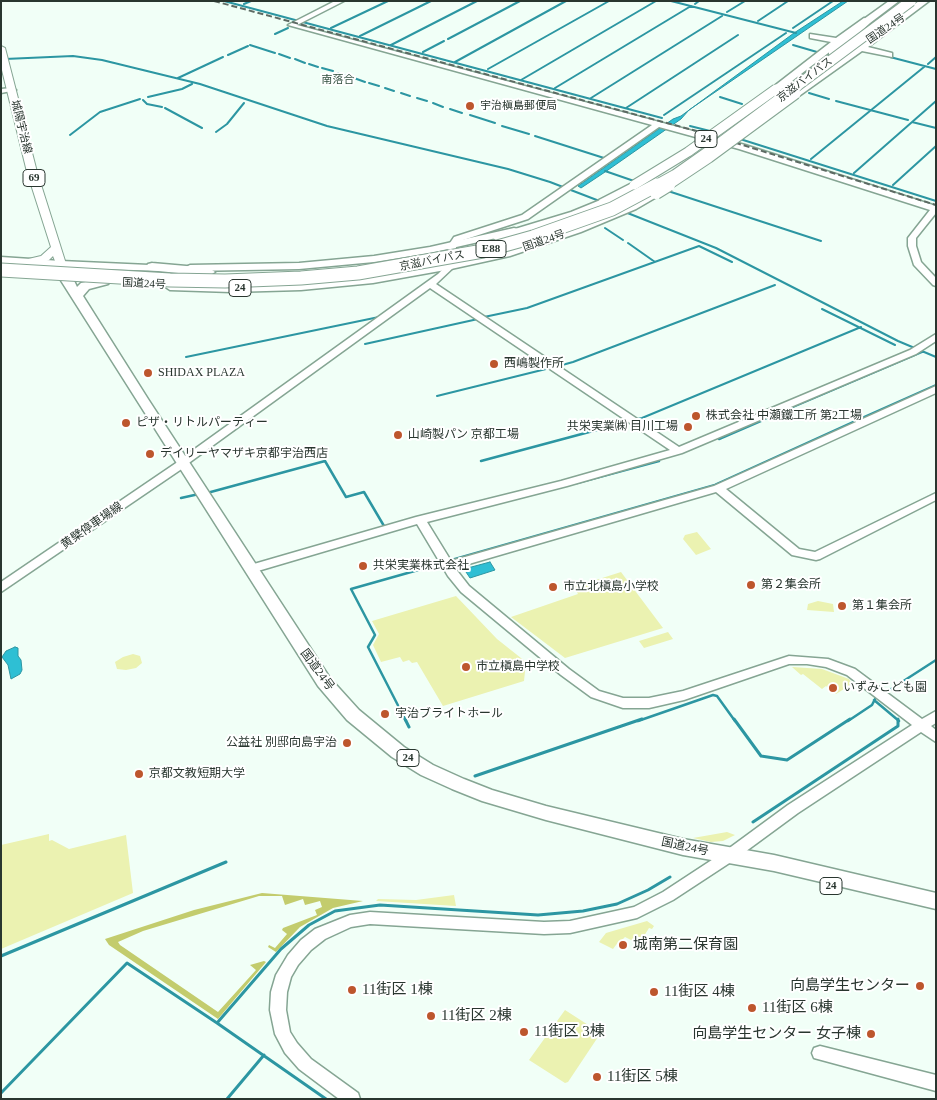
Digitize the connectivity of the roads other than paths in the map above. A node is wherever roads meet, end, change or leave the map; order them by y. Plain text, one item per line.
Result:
1 (341, 1) edge
2 (891, 1) edge
3 (895, 1) edge
4 (903, 1) edge
5 (911, 1) edge
6 (916, 1) edge
7 (925, 1) edge
8 (880, 25) junction
9 (814, 36) dead end
10 (838, 41) junction
11 (859, 47) junction
12 (1, 48) edge
13 (828, 52) junction
14 (889, 55) dead end
15 (846, 56) junction
16 (12, 90) junction
17 (1, 91) edge
18 (664, 127) junction
19 (712, 130) dead end
20 (743, 139) dead end
21 (652, 189) junction
22 (611, 207) junction
23 (936, 209) edge
24 (452, 246) junction
25 (56, 248) junction
26 (1, 260) edge
27 (28, 262) junction
28 (61, 264) junction
29 (1, 266) edge
30 (451, 266) junction
31 (152, 268) junction
32 (1, 270) edge
33 (1, 276) edge
34 (345, 278) joint
35 (66, 279) junction
36 (104, 282) junction
37 (936, 283) edge
38 (430, 284) junction
39 (202, 287) junction
40 (77, 295) junction
41 (936, 337) edge
42 (936, 389) edge
43 (678, 451) junction
44 (182, 463) junction
45 (718, 488) junction
46 (936, 496) edge
47 (420, 520) junction
48 (446, 563) junction
49 (251, 569) junction
50 (1, 588) edge
51 (936, 716) edge
52 (920, 726) junction
53 (936, 737) edge
54 (729, 856) junction
55 (936, 901) edge
56 (936, 909) edge
57 (820, 1053) dead end
58 (936, 1083) edge
59 (352, 1099) edge

1 - 18 street
2 - 10 highway, 国道24号 / 24
3 - 13 highway
4 - 13 highway, 京滋バイパス / E88
5 - 8 highway, 京滋バイパス / E88, bridge
6 - 8 highway, bridge
7 - 11 highway, 国道24号 / 24
8 - 22 highway, 京滋バイパス / E88, bridge
9 - 10 highway
10 - 13 highway, 国道24号 / 24
11 - 14 highway
11 - 15 highway, 国道24号 / 24
12 - 16 main road, 城陽宇治線 / 69
13 - 19 highway
13 - 21 highway, 京滋バイパス / E88
13 - 22 highway, 国道24号 / 24, bridge
15 - 20 highway
15 - 21 highway, 国道24号 / 24, bridge
16 - 17 street
16 - 25 main road, 城陽宇治線 / 69
18 - 23 street
18 - 24 street
21 - 22 highway, 国道24号 / 24
21 - 29 highway, 京滋バイパス / E88, bridge
21 - 31 highway
22 - 24 highway, 国道24号 / 24
22 - 30 highway, 国道24号 / 24
22 - 32 highway, 京滋バイパス / E88, bridge
22 - 34 highway, bridge
23 - 37 street
24 - 30 street
24 - 31 highway, 国道24号 / 24
25 - 27 main road
25 - 28 main road, 城陽宇治線 / 69
26 - 27 street
27 - 28 street
28 - 31 highway, 国道24号 / 24
28 - 35 highway, 国道24号 / 24
30 - 38 street
30 - 39 highway, 国道24号 / 24
33 - 35 street
34 - 39 highway
35 - 36 highway, 国道24号 / 24
35 - 40 highway, 国道24号 / 24
36 - 39 highway, 国道24号 / 24
36 - 40 highway, 24
38 - 43 street
38 - 44 street
40 - 44 highway, 国道24号 / 24
41 - 43 street
42 - 45 street
43 - 47 street
44 - 49 highway, 国道24号 / 24
44 - 50 main road, 黄檗停車場線
45 - 46 street
45 - 48 street
47 - 48 street
47 - 49 street
48 - 52 street
49 - 54 highway, 国道24号 / 24
51 - 52 street
52 - 53 street
52 - 54 street
54 - 55 highway, 国道24号 / 24
54 - 56 highway, 国道24号 / 24
54 - 59 street
57 - 58 street

